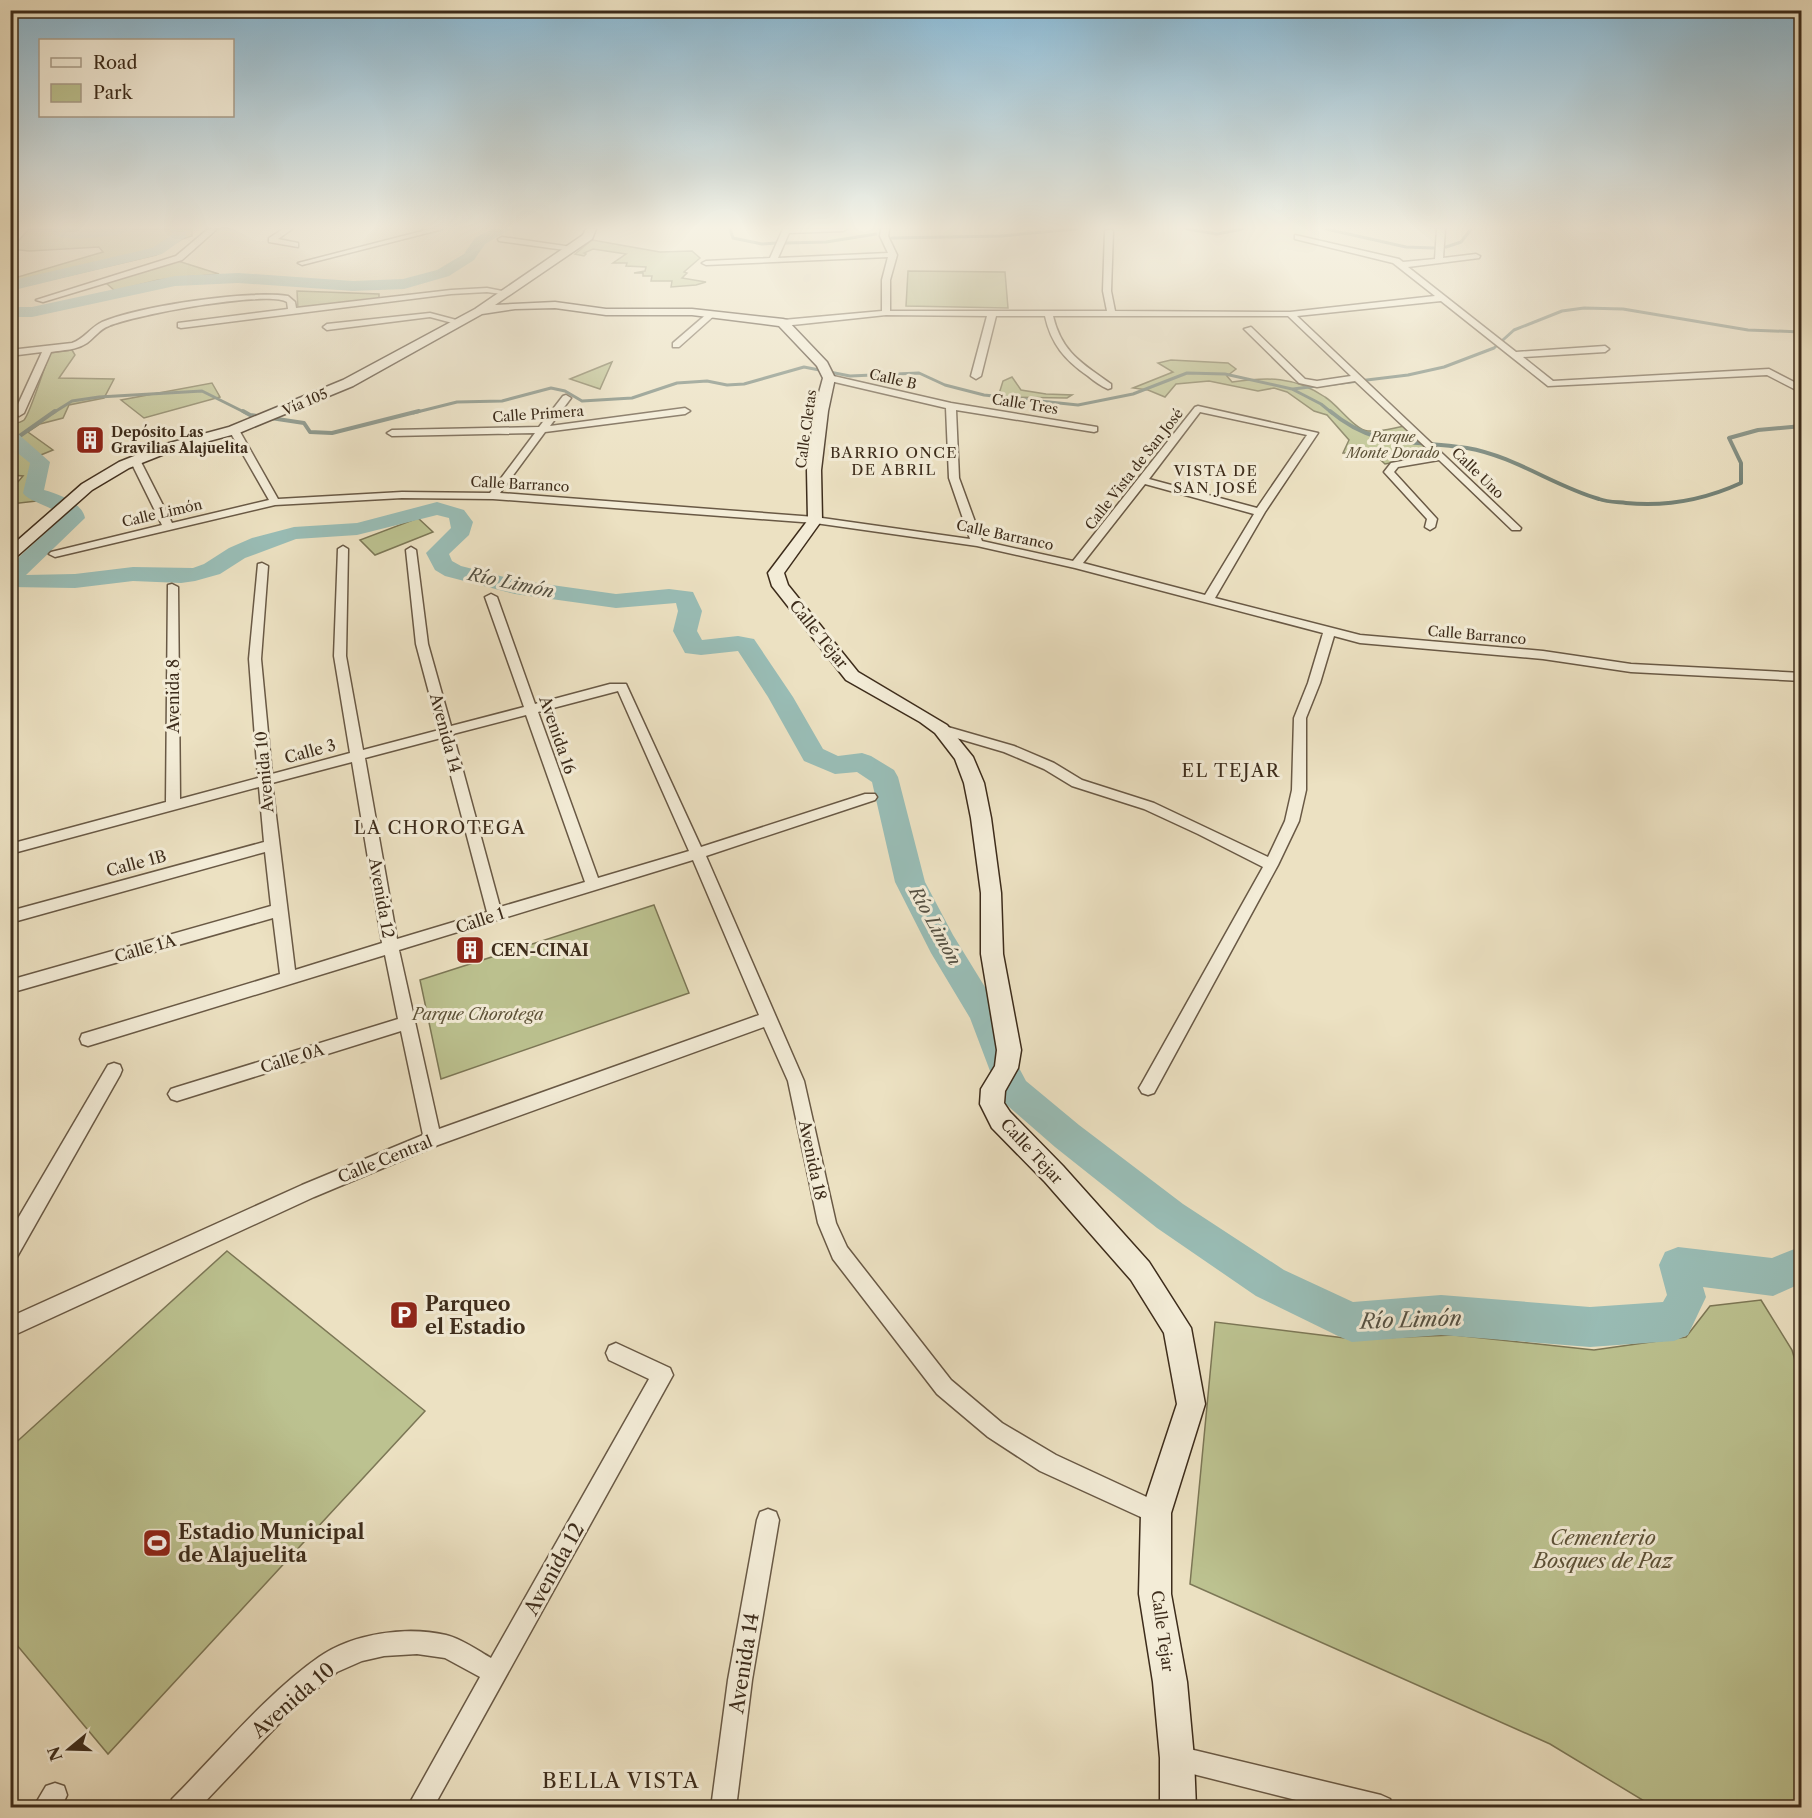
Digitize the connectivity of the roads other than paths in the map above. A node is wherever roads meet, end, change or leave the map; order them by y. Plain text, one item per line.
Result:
1 (151, 314) edge
2 (269, 314) edge
3 (474, 314) edge
4 (704, 314) edge
5 (712, 314) junction
6 (877, 314) edge
7 (975, 314) edge
8 (992, 314) junction
9 (1290, 314) joint
10 (1462, 314) edge
11 (1049, 315) junction
12 (1112, 315) joint
13 (460, 322) junction
14 (783, 323) junction
15 (181, 325) dead end
16 (327, 327) dead end
17 (1248, 329) dead end
18 (676, 345) dead end
19 (48, 349) junction
20 (1605, 349) dead end
21 (10, 353) edge
22 (1514, 355) junction
23 (976, 376) dead end
24 (829, 378) junction
25 (1357, 378) junction
26 (1108, 386) dead end
27 (1802, 390) edge
28 (566, 398) dead end
29 (951, 406) junction
30 (685, 411) dead end
31 (19, 413) dead end
32 (1094, 429) dead end
33 (234, 430) junction
34 (542, 430) junction
35 (392, 433) dead end
36 (1441, 457) junction
37 (135, 460) junction
38 (1142, 480) junction
39 (493, 496) junction
40 (275, 502) junction
41 (1260, 512) junction
42 (815, 520) junction
43 (168, 526) junction
44 (1430, 527) dead end
45 (1516, 528) dead end
46 (977, 543) junction
47 (343, 549) dead end
48 (411, 549) dead end
49 (56, 554) dead end
50 (10, 555) edge
51 (1076, 565) junction
52 (262, 566) dead end
53 (172, 587) dead end
54 (491, 597) dead end
55 (1208, 600) junction
56 (1329, 631) junction
57 (1802, 677) edge
58 (618, 687) joint
59 (532, 709) junction
60 (941, 729) junction
61 (446, 731) junction
62 (356, 756) junction
63 (264, 779) junction
64 (870, 797) dead end
65 (173, 804) junction
66 (271, 845) junction
67 (10, 849) edge
68 (698, 853) junction
69 (1271, 865) junction
70 (593, 885) junction
71 (279, 910) junction
72 (495, 915) junction
73 (10, 917) edge
74 (391, 948) junction
75 (288, 977) junction
76 (10, 987) edge
77 (770, 1018) junction
78 (406, 1023) junction
79 (88, 1039) dead end
80 (114, 1070) dead end
81 (1148, 1088) dead end
82 (177, 1094) dead end
83 (433, 1139) junction
84 (10, 1251) edge
85 (10, 1327) edge
86 (616, 1353) dead end
87 (1156, 1513) junction
88 (768, 1520) dead end
89 (495, 1673) junction
90 (1177, 1758) junction
91 (181, 1808) edge
92 (419, 1808) edge
93 (723, 1808) edge
94 (1178, 1808) edge
95 (1381, 1808) edge

1 - 19 street
2 - 15 street
3 - 13 street, Vía 105
4 - 5 street
5 - 14 street
5 - 18 street
6 - 14 street
7 - 8 street
8 - 11 street
8 - 23 street
9 - 12 street
9 - 25 street, Calle Uno
10 - 22 street
11 - 12 street
11 - 26 street
13 - 16 street
13 - 33 street, Vía 105
14 - 24 street, Calle Cletas
17 - 25 street
19 - 21 street
19 - 31 street
20 - 22 street
22 - 27 street
24 - 29 street, Calle B
24 - 42 street, Calle Cletas
25 - 36 street, Calle Uno
28 - 34 street
29 - 32 street, Calle Tres
29 - 46 street
30 - 34 street, Calle Primera
33 - 37 street, Vía 105
33 - 40 street
34 - 35 street, Calle Primera
34 - 39 street
36 - 44 street
36 - 45 street, Calle Uno
37 - 43 street
37 - 50 street, Vía 105
38 - 41 street
38 - 41 street, Calle Vista de San José
38 - 51 street, Calle Vista de San José
39 - 40 street, Calle Barranco
39 - 42 street, Calle Barranco
40 - 43 street, Calle Limón
41 - 55 street, Calle Vista de San José
42 - 46 street, Calle Barranco
42 - 60 street, Calle Tejar
43 - 49 street, Calle Limón
46 - 51 street, Calle Barranco
47 - 62 street, Avenida 12
48 - 61 street, Avenida 14
51 - 55 street, Calle Barranco
52 - 63 street, Avenida 10
53 - 65 street, Avenida 8
54 - 59 street, Avenida 16
55 - 56 street, Calle Barranco
56 - 57 street, Calle Barranco
56 - 69 street
58 - 59 street, Calle 3
58 - 68 street, Avenida 18
59 - 61 street, Calle 3
59 - 70 street, Avenida 16
60 - 69 street
60 - 87 street, Calle Tejar
61 - 62 street, Calle 3
61 - 72 street, Avenida 14
62 - 63 street, Calle 3
62 - 74 street, Avenida 12
63 - 65 street, Calle 3
63 - 66 street, Avenida 10
64 - 68 street, Calle 1
65 - 67 street, Calle 3
66 - 71 street, Avenida 10
66 - 73 street, Calle 1B
68 - 70 street, Calle 1
68 - 77 street, Avenida 18
69 - 81 street
70 - 72 street, Calle 1
71 - 75 street, Avenida 10
71 - 76 street, Calle 1A
72 - 74 street, Calle 1
74 - 75 street, Calle 1
74 - 78 street, Avenida 12
75 - 79 street, Calle 1
77 - 83 street, Calle Central
77 - 87 street, Avenida 18
78 - 82 street, Calle 0A
78 - 83 street, Avenida 12
80 - 84 street
83 - 85 street, Calle Central
86 - 89 street, Avenida 12
87 - 90 street, Calle Tejar
88 - 93 street, Avenida 14
89 - 91 street, Avenida 10
89 - 92 street, Avenida 12
90 - 94 street, Calle Tejar
90 - 95 street

